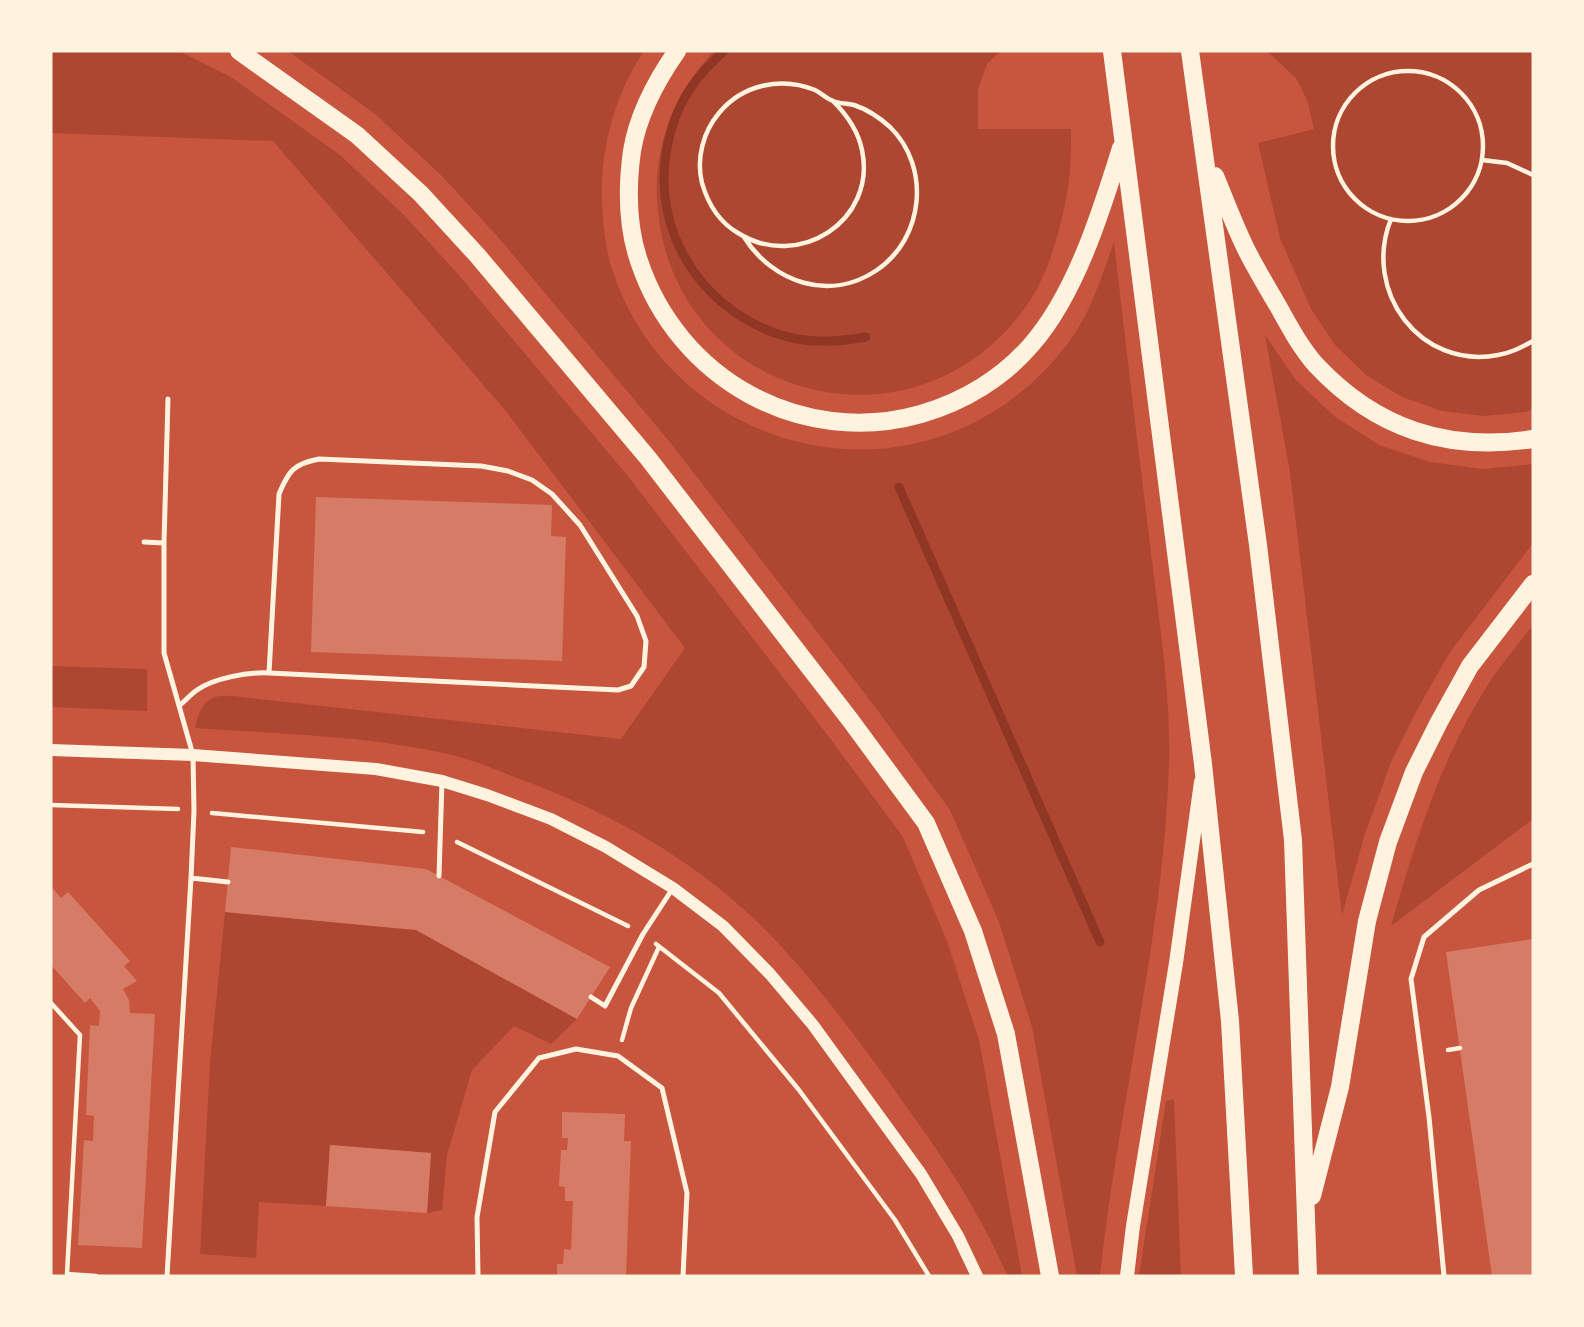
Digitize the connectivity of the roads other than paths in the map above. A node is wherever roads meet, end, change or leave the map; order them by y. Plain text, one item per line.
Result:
1 (239, 51) edge
2 (677, 51) edge
3 (1112, 51) edge
4 (1190, 51) edge
5 (1123, 137) junction
6 (1204, 147) junction
7 (168, 399) dead end
8 (1533, 439) edge
9 (144, 542) dead end
10 (164, 543) junction
11 (1533, 583) edge
12 (268, 673) junction
13 (180, 705) junction
14 (51, 750) edge
15 (193, 755) junction
16 (1203, 764) junction
17 (442, 781) junction
18 (1533, 864) edge
19 (439, 876) dead end
20 (191, 878) junction
21 (228, 882) dead end
22 (673, 888) junction
23 (591, 997) dead end
24 (1306, 1217) junction
25 (167, 1276) edge
26 (478, 1276) edge
27 (683, 1276) edge
28 (977, 1276) edge
29 (1050, 1276) edge
30 (1127, 1276) edge
31 (1244, 1276) edge
32 (1308, 1276) edge
33 (1444, 1276) edge

1 - 29 main road
2 - 5 main road
3 - 5 main road
4 - 6 main road
5 - 16 main road
6 - 8 main road
6 - 24 main road
7 - 10 lane
9 - 10 lane
10 - 13 lane
11 - 24 main road
12 - 12 lane
12 - 13 lane
13 - 15 lane
14 - 15 street
15 - 17 street
15 - 20 lane
16 - 30 main road
16 - 31 main road
17 - 19 lane
17 - 22 street
18 - 33 lane
20 - 21 lane
20 - 25 lane
22 - 23 lane
22 - 28 street
24 - 32 main road
26 - 27 lane

